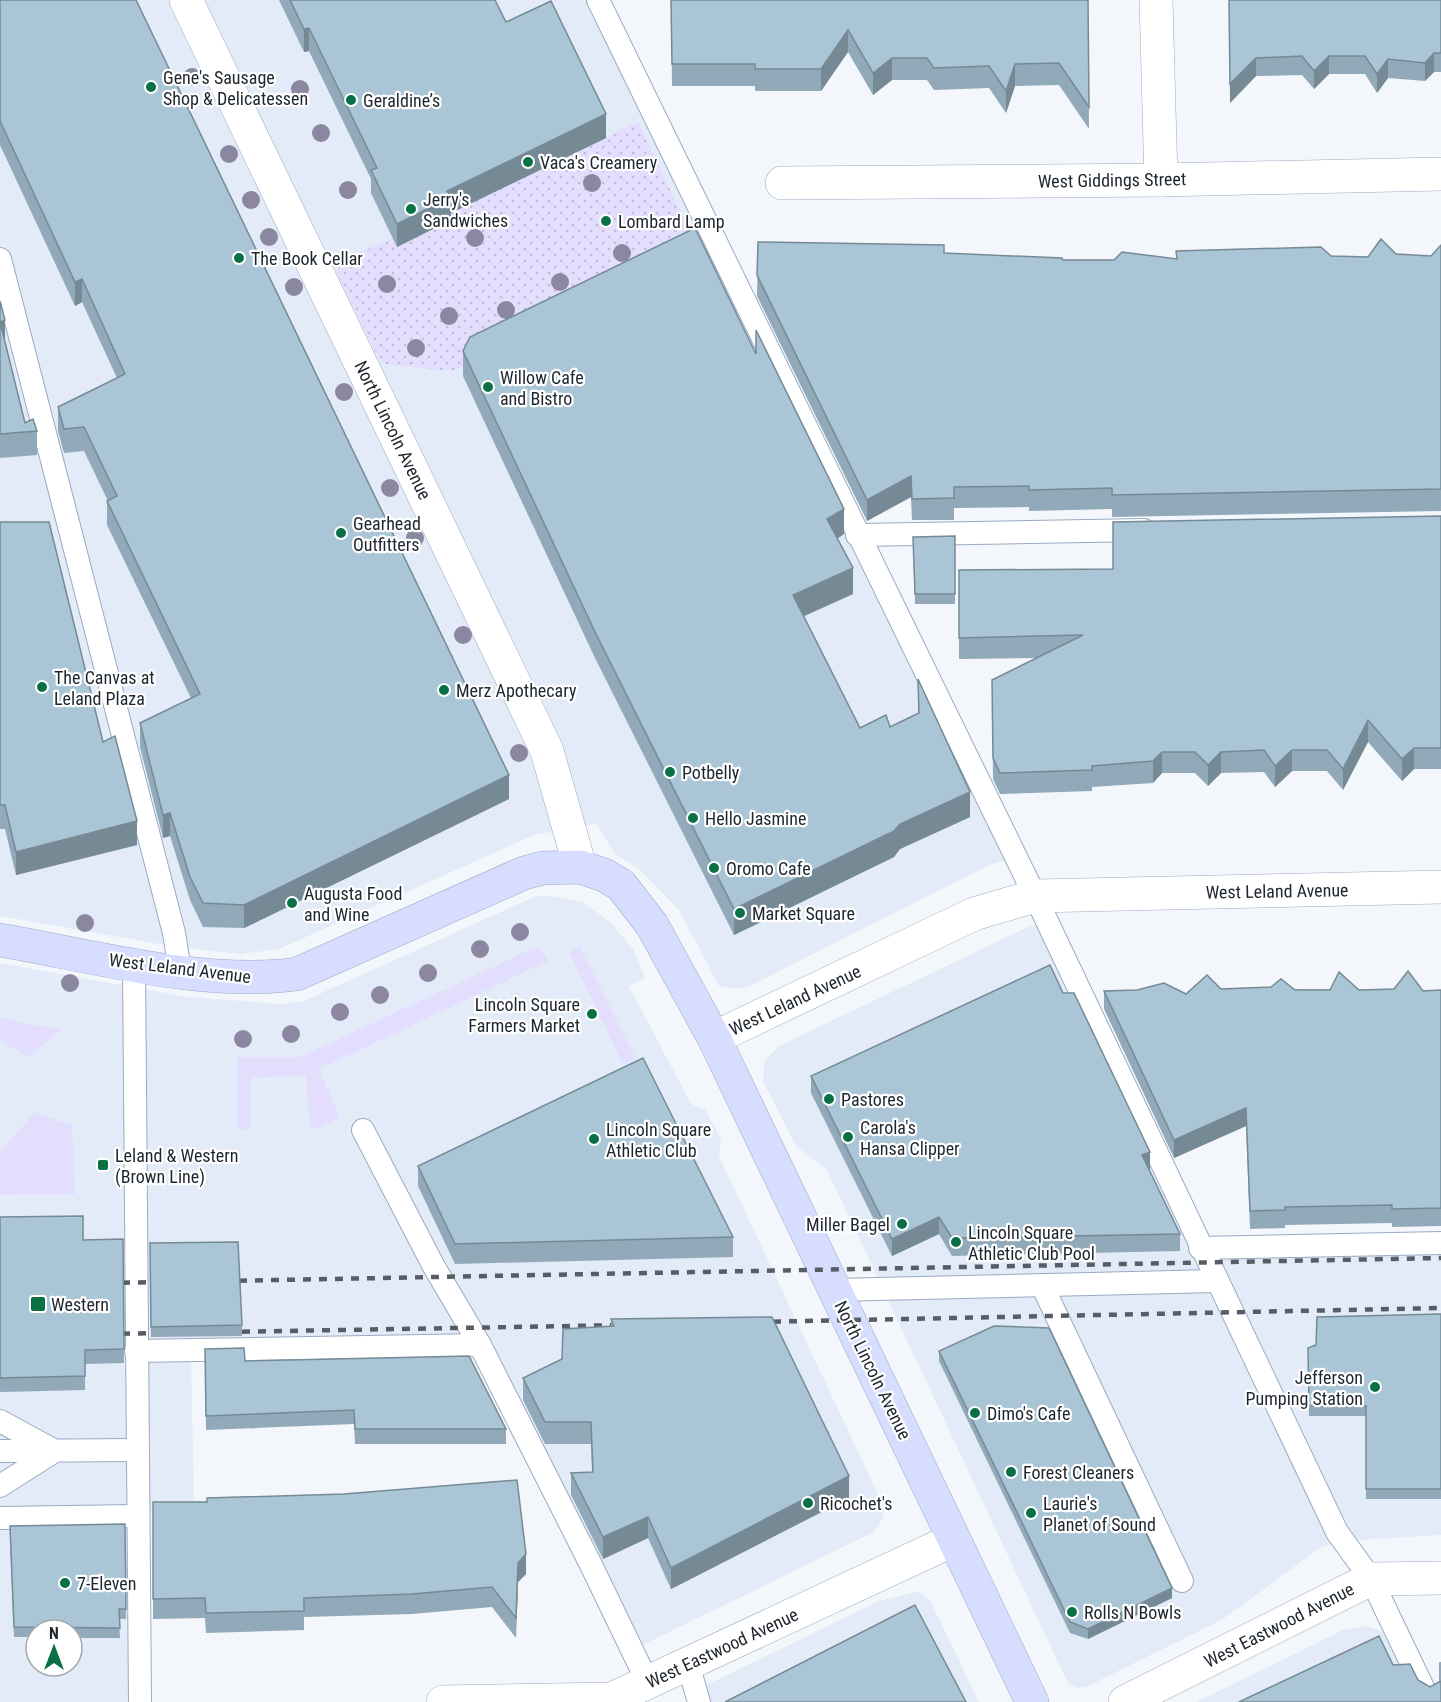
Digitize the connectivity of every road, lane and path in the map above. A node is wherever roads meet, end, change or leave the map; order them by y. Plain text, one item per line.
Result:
1 (186, 0) edge
2 (597, 0) edge
3 (1156, 0) edge
4 (1441, 174) edge
5 (1161, 180) junction
6 (782, 183) dead end
7 (0, 260) edge
8 (1167, 529) edge
9 (857, 535) junction
10 (579, 867) junction
11 (1441, 887) edge
12 (1035, 896) junction
13 (0, 940) edge
14 (134, 964) junction
15 (180, 971) junction
16 (714, 1038) junction
17 (363, 1130) dead end
18 (1441, 1243) edge
19 (1200, 1248) junction
20 (1216, 1281) junction
21 (1042, 1285) junction
22 (834, 1290) junction
23 (480, 1345) junction
24 (136, 1351) junction
25 (0, 1420) edge
26 (136, 1450) junction
27 (0, 1451) edge
28 (55, 1451) junction
29 (0, 1486) edge
30 (137, 1516) junction
31 (0, 1518) edge
32 (953, 1540) junction
33 (1441, 1578) edge
34 (1371, 1579) junction
35 (1182, 1581) dead end
36 (688, 1664) junction
37 (648, 1683) junction
38 (492, 1701) edge
39 (140, 1702) edge
40 (443, 1702) edge
41 (699, 1702) edge
42 (1032, 1702) edge
43 (1125, 1702) edge
44 (1430, 1702) edge

1 - 10 street, North Lincoln Avenue
2 - 9 lane
3 - 5 street
4 - 5 street, West Giddings Street
5 - 6 street, West Giddings Street
7 - 15 lane
8 - 9 lane
9 - 12 lane
10 - 15 main road, West Leland Avenue
10 - 16 main road, West Leland Avenue
11 - 12 street, West Leland Avenue
12 - 16 street, West Leland Avenue
12 - 19 lane
13 - 14 main road, West Leland Avenue
14 - 15 main road, West Leland Avenue
14 - 24 lane
16 - 22 main road, North Lincoln Avenue
17 - 23 lane
18 - 19 lane
19 - 20 lane
20 - 21 lane
20 - 34 lane
21 - 22 lane
21 - 35 lane
22 - 32 main road, North Lincoln Avenue
23 - 24 lane
23 - 37 lane
24 - 26 lane
25 - 28 lane
26 - 28 lane
26 - 30 lane
27 - 28 lane
28 - 29 lane
30 - 31 lane
30 - 39 lane
32 - 36 street, West Eastwood Avenue
32 - 42 main road, North Lincoln Avenue
33 - 34 street, West Eastwood Avenue
34 - 43 street, West Eastwood Avenue
34 - 44 lane
36 - 37 street, West Eastwood Avenue
36 - 41 lane
37 - 38 street, West Eastwood Avenue
38 - 40 street, West Eastwood Avenue

